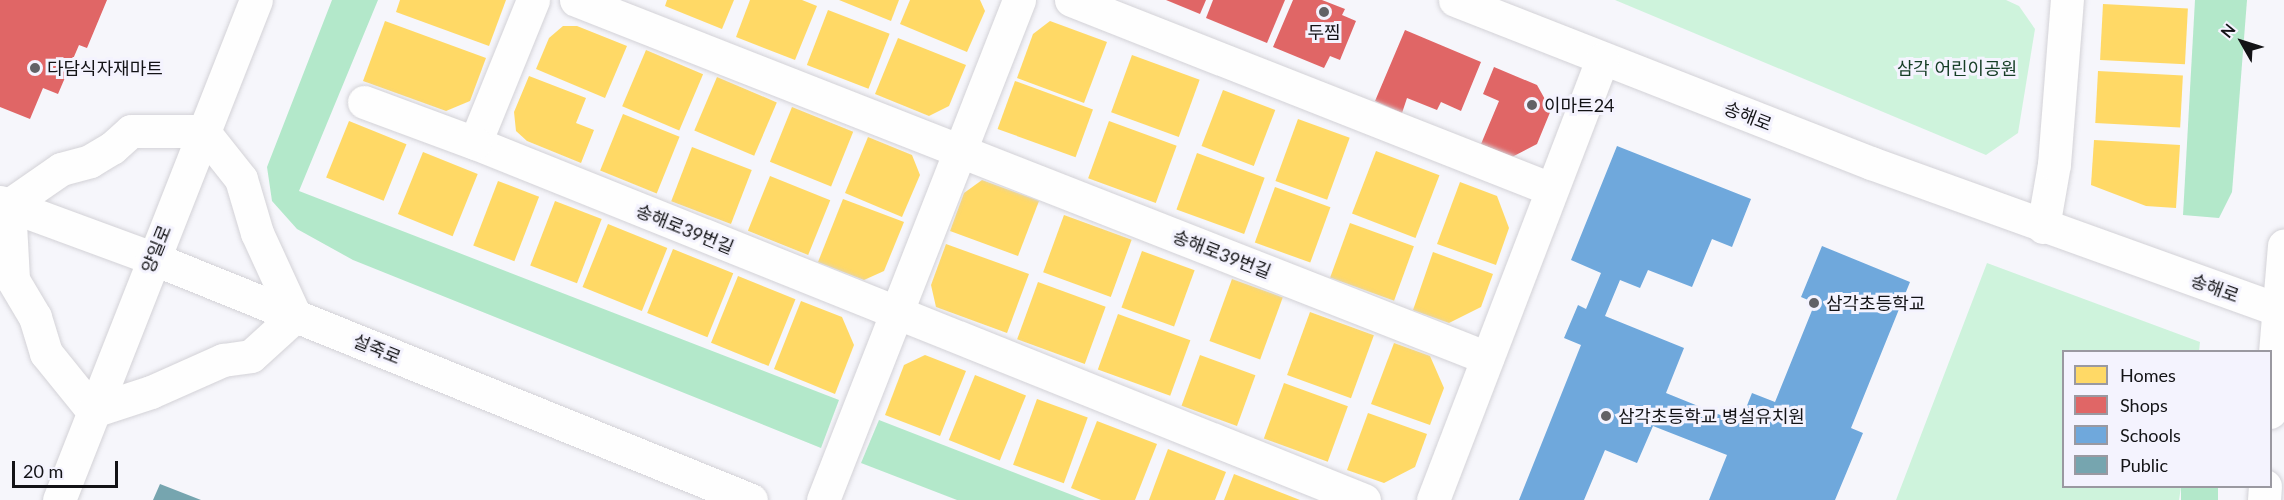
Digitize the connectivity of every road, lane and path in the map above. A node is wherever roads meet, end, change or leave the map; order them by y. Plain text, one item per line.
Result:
1 (256, 0) edge
2 (532, 0) edge
3 (576, 0) edge
4 (1019, 0) edge
5 (1071, 0) edge
6 (1455, 0) edge
7 (2066, 0) edge
8 (1602, 58) junction
9 (364, 102) dead end
10 (202, 131) junction
11 (475, 143) junction
12 (957, 150) junction
13 (1551, 189) junction
14 (5, 204) edge
15 (2043, 227) junction
16 (2284, 246) edge
17 (152, 258) junction
18 (2281, 311) edge
19 (895, 315) junction
20 (295, 316) junction
21 (1487, 358) junction
22 (2272, 402) edge
23 (93, 411) junction
24 (59, 500) edge
25 (752, 500) edge
26 (823, 500) edge
27 (1364, 500) edge
28 (1433, 500) edge

1 - 10 street, 양일로
2 - 11 street
3 - 12 street, 송해로39번길
4 - 12 street
5 - 13 street
6 - 8 street, 송해로
7 - 15 street
8 - 13 street
8 - 15 street, 송해로
9 - 11 street, 송해로39번길
10 - 14 street
10 - 17 street, 양일로
10 - 20 street
11 - 19 street, 송해로39번길
12 - 19 street
12 - 21 street, 송해로39번길
13 - 21 street
14 - 17 street, 설죽로
14 - 23 street
15 - 18 street, 송해로
16 - 18 street
17 - 20 street, 설죽로
17 - 23 street, 양일로
18 - 22 street
19 - 26 street
19 - 27 street, 송해로39번길
20 - 23 street
20 - 25 street, 설죽로
21 - 28 street
23 - 24 street, 양일로

